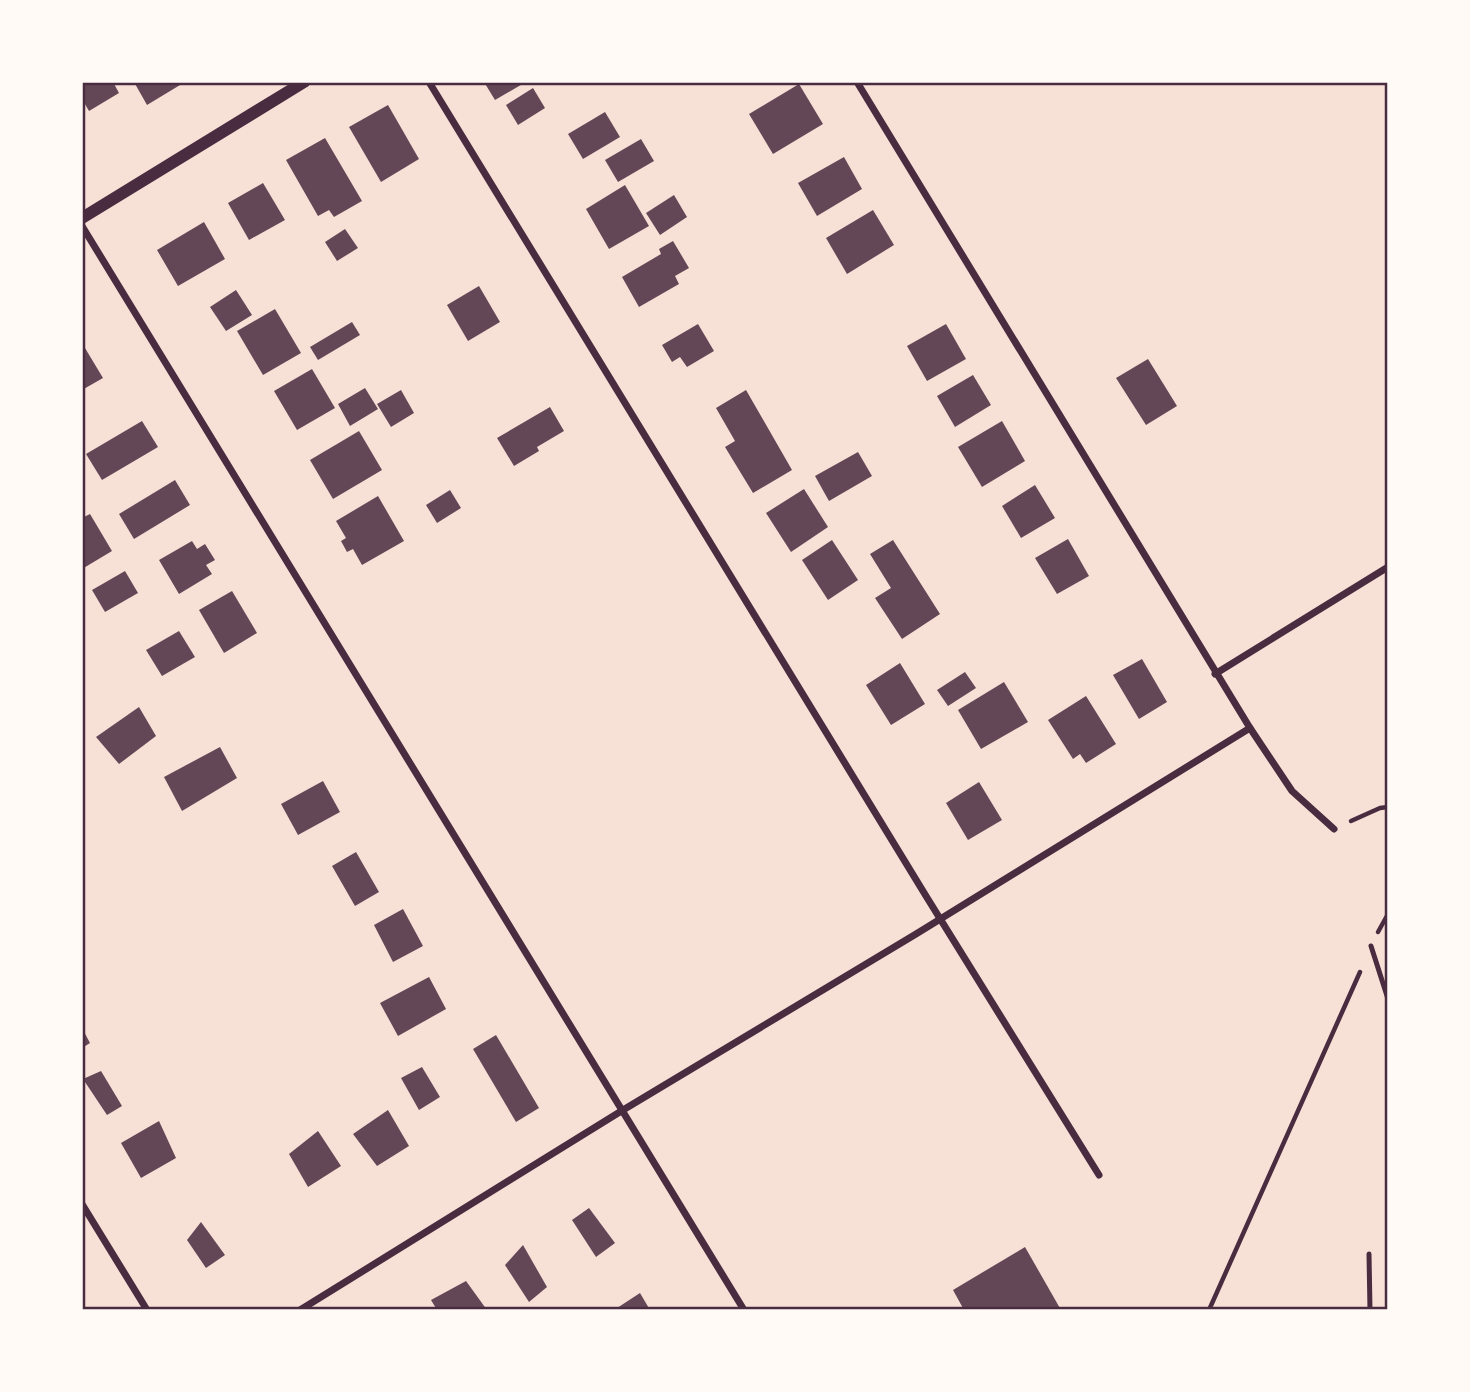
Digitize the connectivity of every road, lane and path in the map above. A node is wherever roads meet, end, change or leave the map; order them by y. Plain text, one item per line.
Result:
1 (304, 82) edge
2 (429, 82) edge
3 (857, 82) edge
4 (82, 218) edge
5 (82, 226) edge
6 (1388, 567) edge
7 (1215, 674) junction
8 (1250, 728) junction
9 (1388, 807) edge
10 (1334, 829) joint
11 (1388, 914) edge
12 (940, 919) junction
13 (1371, 946) junction
14 (1388, 999) edge
15 (623, 1110) junction
16 (1099, 1175) dead end
17 (82, 1204) edge
18 (1369, 1254) dead end
19 (148, 1310) edge
20 (300, 1310) edge
21 (744, 1310) edge
22 (1209, 1310) edge
23 (1370, 1310) edge

1 - 4 street
2 - 12 street
3 - 7 street
5 - 15 street
6 - 7 street
7 - 8 street
8 - 10 street
8 - 12 street
9 - 10 path
11 - 13 path
12 - 15 street
12 - 16 street
13 - 14 lane
13 - 22 path
15 - 20 street
15 - 21 street
17 - 19 street
18 - 23 lane

